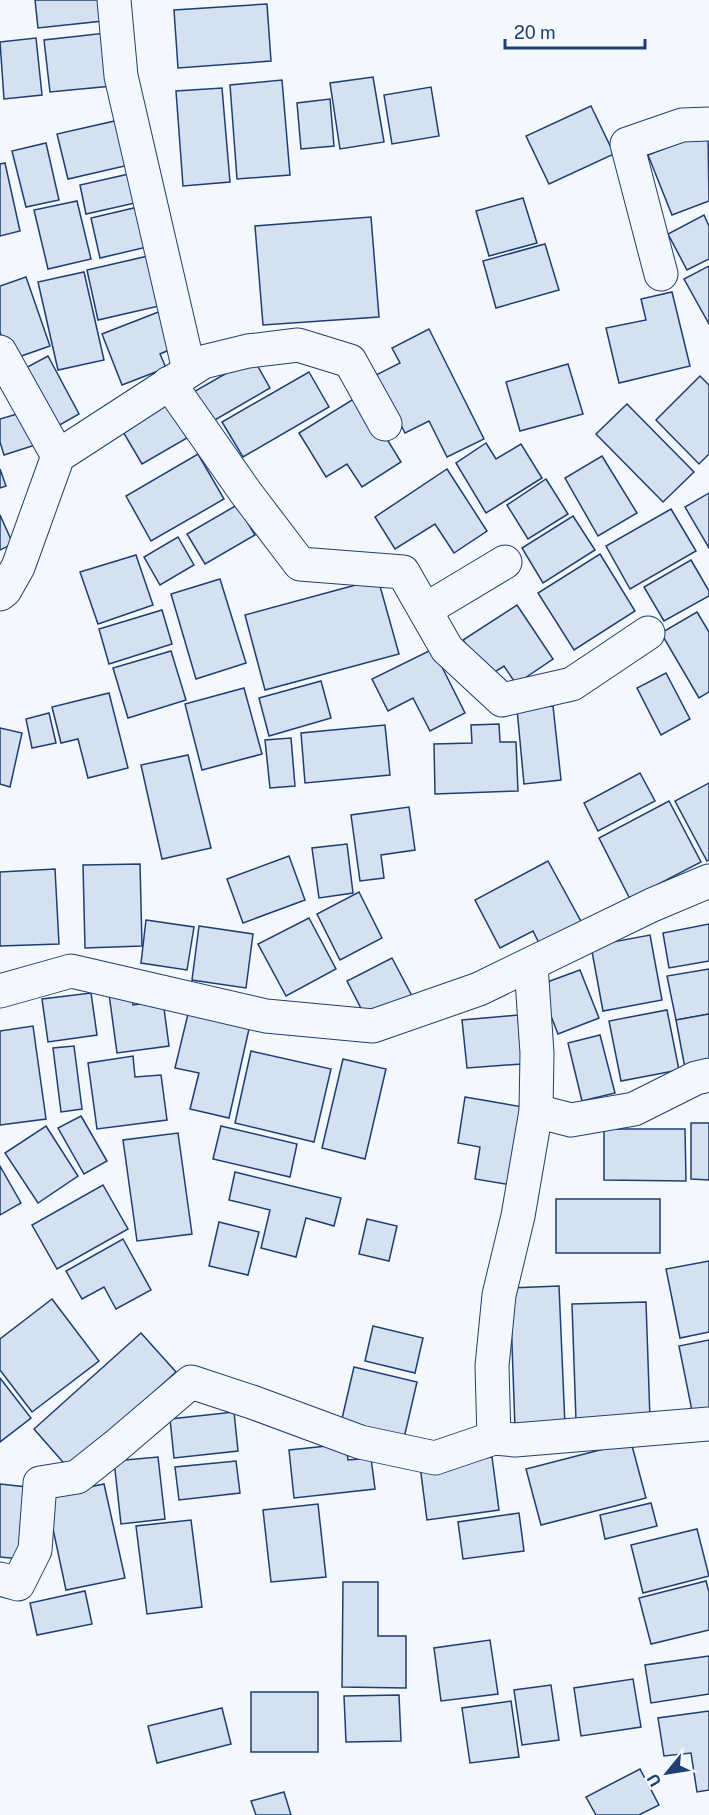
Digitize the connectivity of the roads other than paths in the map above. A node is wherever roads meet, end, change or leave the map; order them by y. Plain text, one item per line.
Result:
1 (114, 0) edge
2 (709, 124) edge
3 (661, 274) dead end
4 (0, 352) edge
5 (179, 377) junction
6 (385, 424) dead end
7 (58, 456) junction
8 (505, 562) dead end
9 (0, 594) edge
10 (425, 610) junction
11 (648, 633) dead end
12 (709, 881) edge
13 (531, 965) junction
14 (0, 991) edge
15 (709, 1075) edge
16 (536, 1111) junction
17 (709, 1424) edge
18 (494, 1438) junction
19 (0, 1579) edge

1 - 5 street
2 - 3 street
4 - 7 street
5 - 6 street
5 - 7 street
5 - 10 street
7 - 9 street
8 - 10 street
10 - 11 street
12 - 13 street
13 - 14 street
13 - 16 street
15 - 16 street
16 - 18 street
17 - 18 street
18 - 19 street

